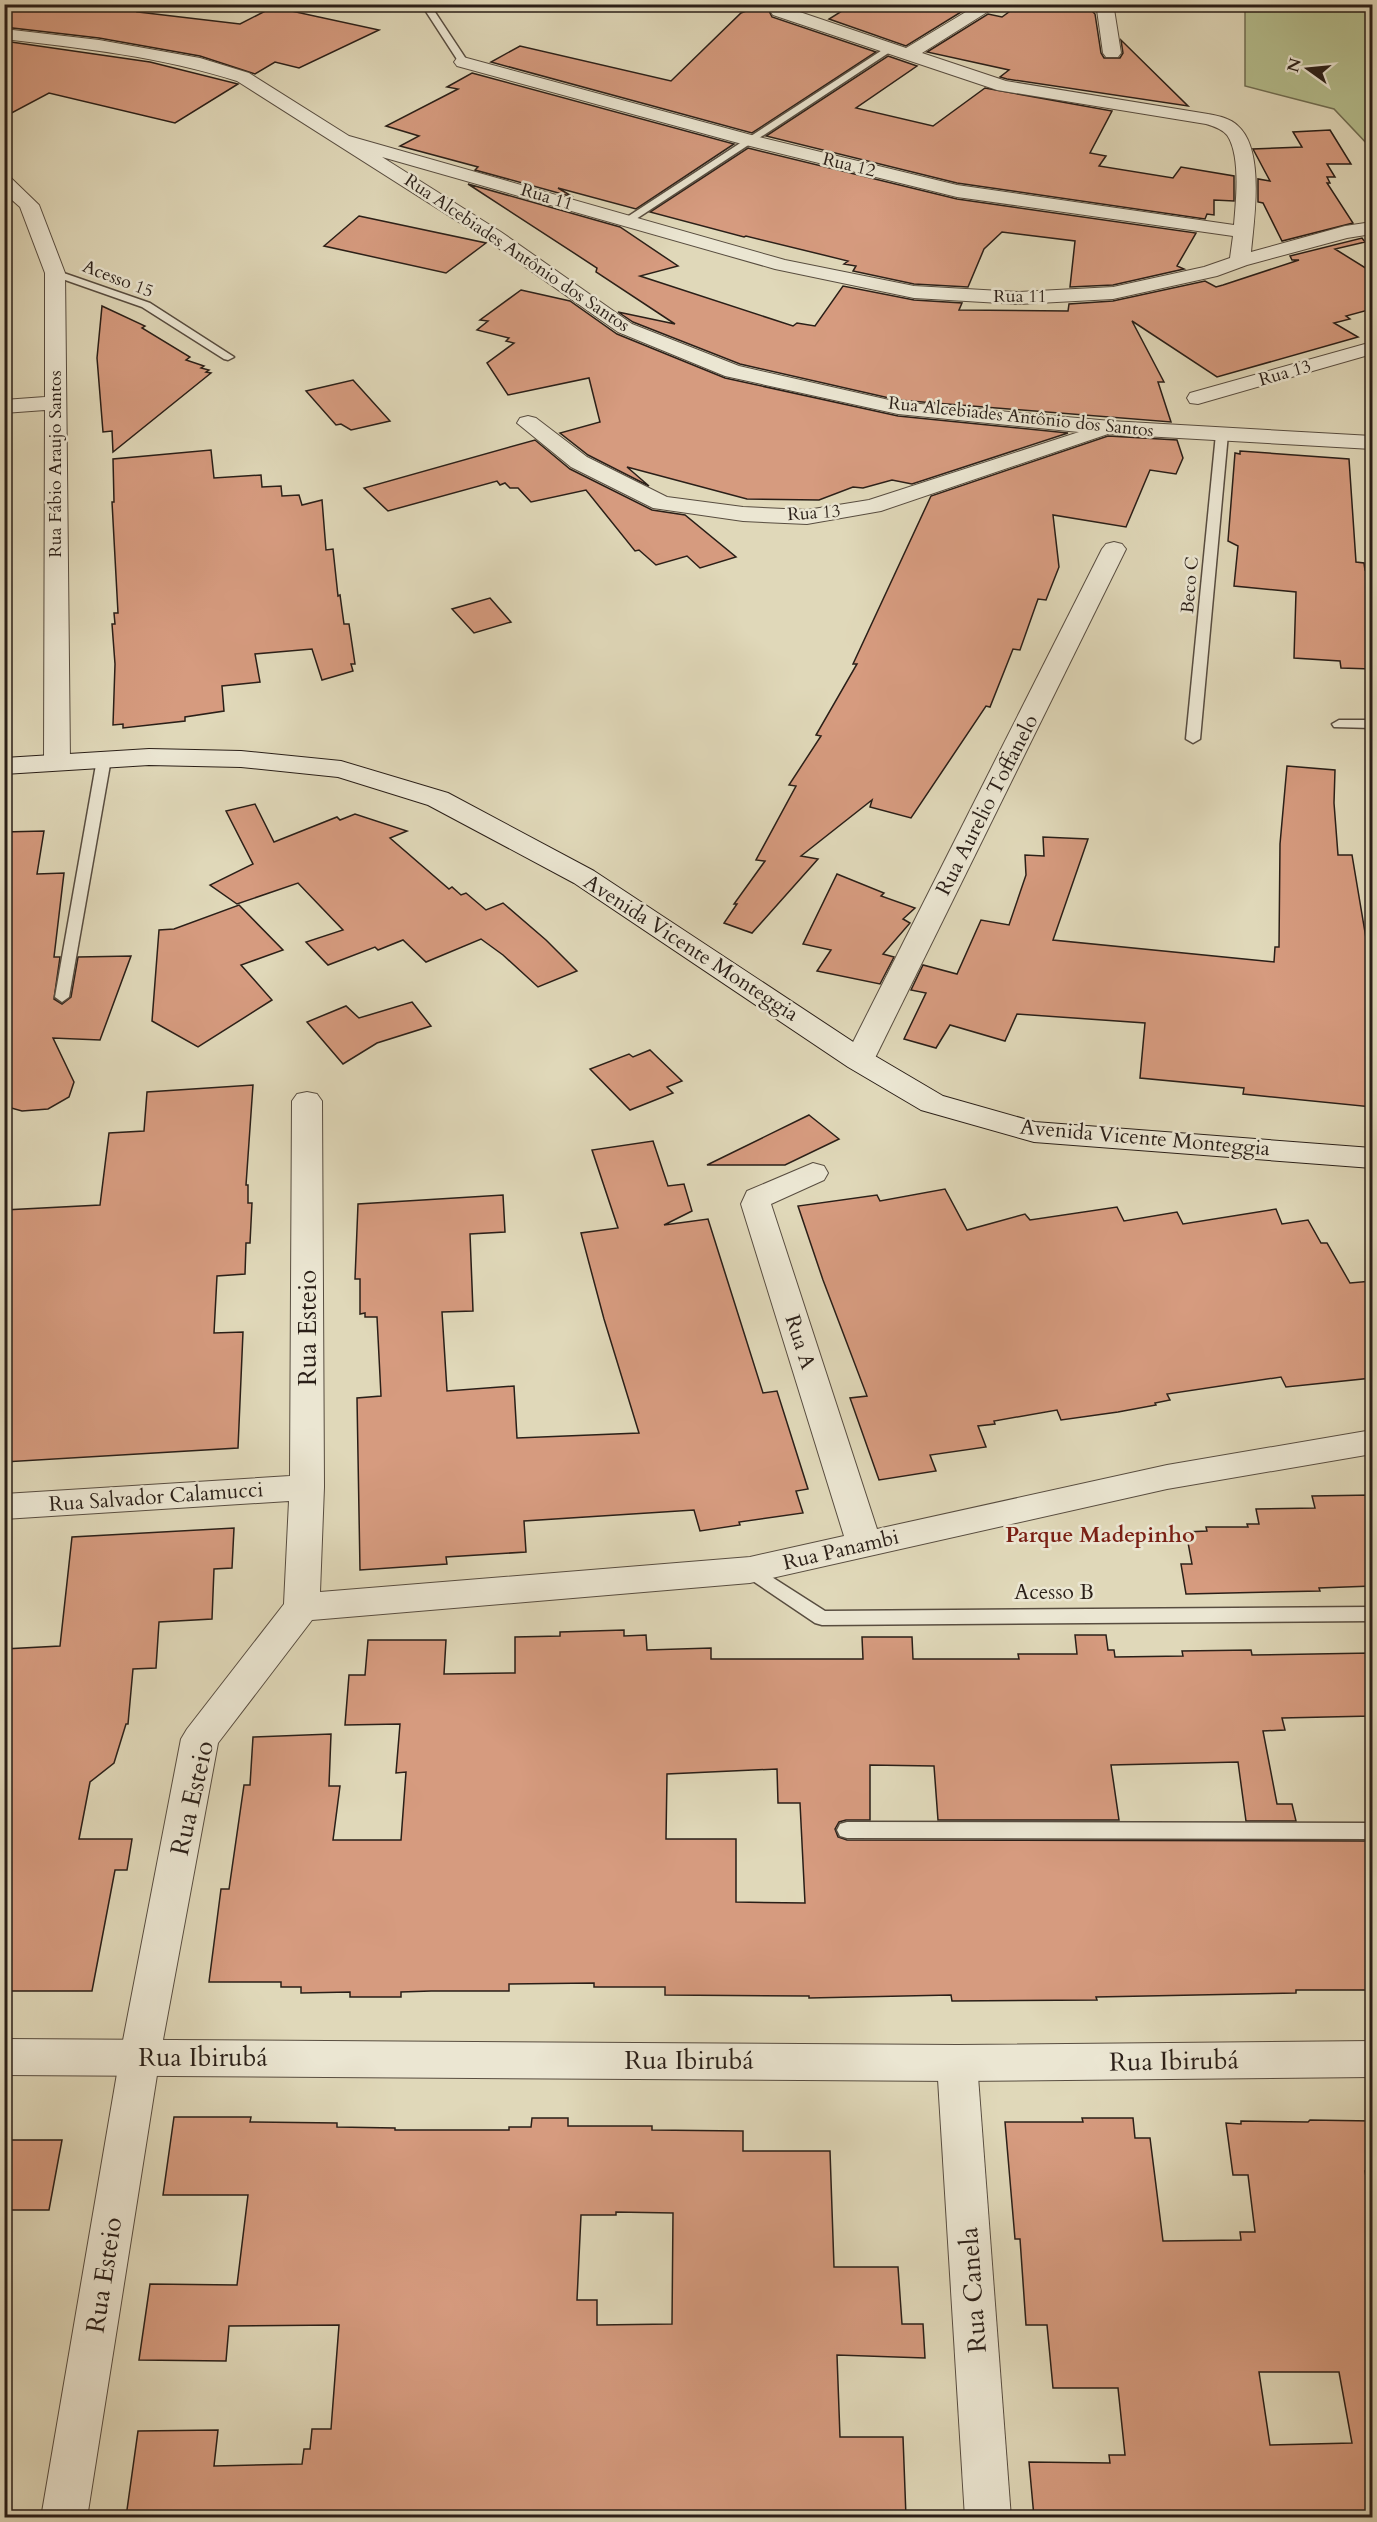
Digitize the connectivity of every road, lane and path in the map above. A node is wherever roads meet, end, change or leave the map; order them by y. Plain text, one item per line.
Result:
1 (421, 4) edge
2 (992, 4) edge
3 (1101, 4) edge
4 (779, 11) dead end
5 (4, 34) edge
6 (899, 51) junction
7 (1112, 53) dead end
8 (463, 62) joint
9 (749, 140) junction
10 (347, 141) junction
11 (4, 182) edge
12 (626, 221) junction
13 (1372, 228) edge
14 (1243, 232) junction
15 (1240, 261) junction
16 (55, 273) junction
17 (1372, 348) edge
18 (228, 357) dead end
19 (1198, 398) dead end
20 (54, 403) junction
21 (4, 407) edge
22 (528, 423) dead end
23 (1111, 428) junction
24 (1222, 434) junction
25 (1372, 443) edge
26 (1114, 549) dead end
27 (1339, 724) dead end
28 (1372, 724) edge
29 (1193, 739) dead end
30 (104, 759) junction
31 (57, 761) junction
32 (4, 766) edge
33 (62, 997) dead end
34 (859, 1060) junction
35 (307, 1101) dead end
36 (1372, 1158) edge
37 (813, 1173) dead end
38 (1372, 1442) edge
39 (308, 1487) junction
40 (4, 1507) edge
41 (864, 1544) junction
42 (750, 1570) junction
43 (302, 1607) junction
44 (1372, 1614) edge
45 (847, 1830) dead end
46 (1372, 1831) edge
47 (140, 2056) junction
48 (4, 2057) edge
49 (1372, 2059) edge
50 (957, 2063) junction
51 (64, 2517) edge
52 (988, 2517) edge

1 - 8 lane
2 - 6 street
3 - 7 street
4 - 6 street
5 - 10 street, Rua Alcebiades Antônio dos Santos
6 - 9 lane
6 - 14 street
8 - 9 street, Rua 12
9 - 12 lane
9 - 14 street, Rua 12
10 - 12 street, Rua 11
10 - 23 street, Rua Alcebiades Antônio dos Santos
11 - 16 street, Rua Fábio Araujo Santos
12 - 15 street, Rua 11
13 - 15 street
14 - 15 street
16 - 18 lane, Acesso 15
16 - 20 street, Rua Fábio Araujo Santos
17 - 19 street, Rua 13
20 - 21 street
20 - 31 street, Rua Fábio Araujo Santos
22 - 23 street, Rua 13
23 - 24 street, Rua Alcebiades Antônio dos Santos
24 - 25 street, Rua Alcebiades Antônio dos Santos
24 - 29 lane, Beco C
26 - 34 street, Rua Aurelio Toffanelo
27 - 28 lane
30 - 31 main road, Avenida Vicente Monteggia
30 - 33 lane
30 - 34 main road, Avenida Vicente Monteggia
31 - 32 main road, Avenida Vicente Monteggia
34 - 36 main road, Avenida Vicente Monteggia
35 - 39 street, Rua Esteio
37 - 41 street, Rua A
38 - 41 street, Rua Panambi
39 - 40 street, Rua Salvador Calamucci
39 - 43 street, Rua Esteio
41 - 42 street, Rua Panambi
42 - 43 street, Rua Panambi
42 - 44 lane, Acesso B
43 - 47 street, Rua Esteio
45 - 46 lane
47 - 48 main road, Rua Ibirubá
47 - 50 main road, Rua Ibirubá
47 - 51 street, Rua Esteio
49 - 50 main road, Rua Ibirubá
50 - 52 street, Rua Canela

